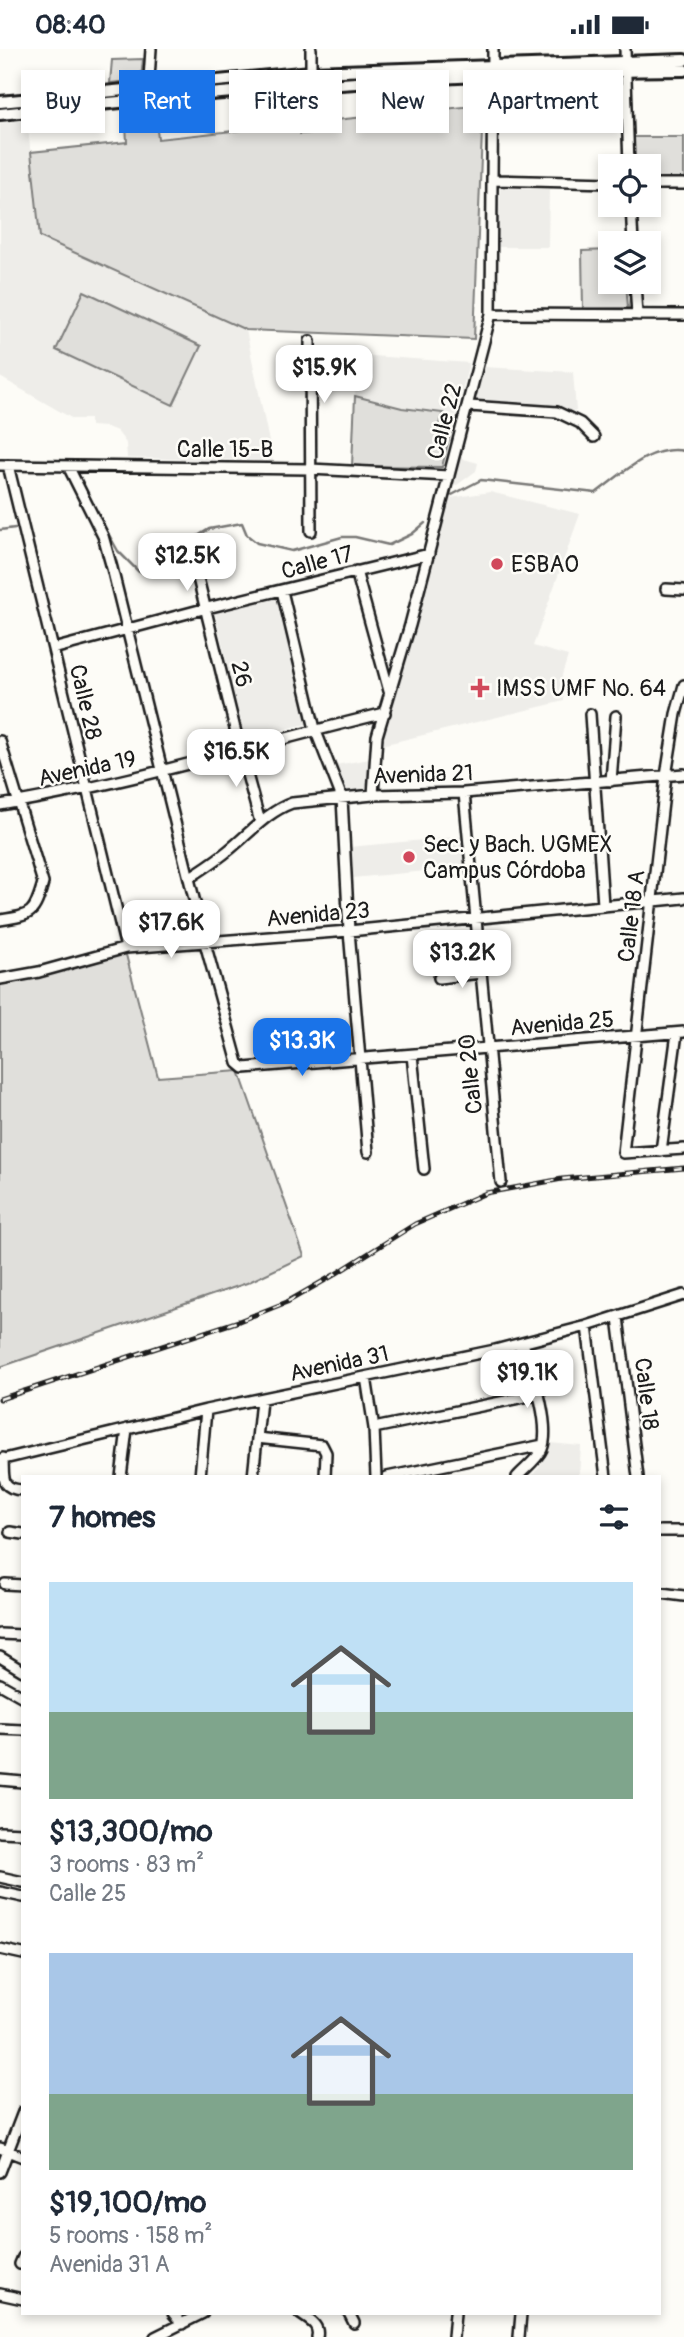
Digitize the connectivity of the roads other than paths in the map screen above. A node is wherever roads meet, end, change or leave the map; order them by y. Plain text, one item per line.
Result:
1 (151, 49) edge
2 (311, 49) edge
3 (494, 49) edge
4 (624, 60) edge
5 (684, 60) edge
6 (150, 70) edge
7 (311, 70) edge
8 (493, 70) joint
9 (684, 70) edge
10 (0, 102) edge
11 (21, 103) edge
12 (21, 109) edge
13 (0, 114) edge
14 (494, 133) edge
15 (628, 154) edge
16 (494, 180) junction
17 (598, 183) edge
18 (661, 184) edge
19 (684, 184) edge
20 (636, 294) edge
21 (491, 314) junction
22 (637, 315) junction
23 (684, 315) edge
24 (310, 341) dead end
25 (469, 406) junction
26 (594, 437) dead end
27 (4, 465) edge
28 (68, 466) junction
29 (310, 469) junction
30 (449, 477) junction
31 (311, 531) dead end
32 (429, 554) junction
33 (196, 570) dead end
34 (356, 571) junction
35 (666, 589) dead end
36 (684, 590) edge
37 (282, 591) junction
38 (207, 608) junction
39 (128, 631) junction
40 (54, 649) junction
41 (684, 685) edge
42 (389, 692) junction
43 (384, 713) junction
44 (590, 714) dead end
45 (616, 716) dead end
46 (315, 729) junction
47 (0, 741) edge
48 (240, 749) junction
49 (162, 772) junction
50 (684, 775) edge
51 (666, 776) junction
52 (611, 781) junction
53 (595, 782) junction
54 (86, 789) junction
55 (464, 793) junction
56 (373, 795) junction
57 (342, 798) junction
58 (19, 802) junction
59 (0, 806) edge
60 (260, 822) junction
61 (189, 878) junction
62 (684, 898) edge
63 (653, 900) junction
64 (603, 905) junction
65 (476, 919) junction
66 (0, 920) edge
67 (349, 932) junction
68 (205, 943) junction
69 (126, 948) junction
70 (480, 973) junction
71 (439, 978) dead end
72 (0, 979) edge
73 (680, 1032) edge
74 (636, 1036) junction
75 (486, 1048) junction
76 (412, 1055) junction
77 (359, 1059) junction
78 (684, 1149) edge
79 (661, 1151) junction
80 (368, 1152) dead end
81 (424, 1169) dead end
82 (501, 1182) dead end
83 (684, 1295) edge
84 (618, 1317) junction
85 (587, 1326) junction
86 (523, 1343) junction
87 (366, 1377) junction
88 (539, 1394) junction
89 (261, 1400) junction
90 (206, 1410) junction
91 (127, 1429) junction
92 (374, 1429) junction
93 (257, 1438) junction
94 (543, 1445) junction
95 (2, 1459) edge
96 (121, 1475) edge
97 (200, 1475) edge
98 (253, 1475) edge
99 (325, 1475) edge
100 (376, 1475) edge
101 (397, 1475) edge
102 (519, 1475) edge
103 (606, 1475) edge
104 (638, 1475) edge
105 (21, 1490) edge
106 (661, 1531) edge
107 (684, 1531) edge
108 (10, 1532) dead end
109 (21, 1534) edge
110 (5, 1584) dead end
111 (21, 1585) edge
112 (661, 1593) edge
113 (684, 1596) edge
114 (0, 1634) edge
115 (21, 1635) edge
116 (0, 1657) edge
117 (21, 1670) edge
118 (0, 1684) edge
119 (21, 1696) edge
120 (0, 1729) edge
121 (21, 1730) edge
122 (0, 1780) edge
123 (21, 1781) edge
124 (0, 1832) edge
125 (21, 1833) edge
126 (0, 1877) edge
127 (21, 1882) edge
128 (0, 1892) edge
129 (21, 1897) edge
130 (0, 1949) edge
131 (21, 1954) edge
132 (21, 2116) edge
133 (4, 2149) edge
134 (21, 2156) edge
135 (0, 2172) edge
136 (0, 2294) edge
137 (21, 2299) edge
138 (175, 2315) edge
139 (199, 2315) edge
140 (302, 2315) edge
141 (350, 2315) edge
142 (455, 2315) edge
143 (521, 2315) edge
144 (354, 2323) dead end
145 (182, 2324) junction
146 (155, 2337) edge
147 (317, 2337) edge
148 (453, 2337) edge
149 (519, 2337) edge

1 - 6 street
2 - 7 street
3 - 8 street, Calle 22
4 - 5 main road
4 - 8 main road
4 - 9 main road
4 - 15 street
10 - 11 main road
12 - 13 main road
14 - 16 street, Calle 22
16 - 17 street
16 - 21 street, Calle 22
18 - 19 street
20 - 22 street
21 - 22 street
21 - 25 street, Calle 22
22 - 23 street
24 - 29 street
25 - 26 street
25 - 30 street, Calle 22
27 - 28 street, Calle 15-B
27 - 40 street, Calle 28
28 - 29 street, Calle 15-B
28 - 39 street
29 - 30 street, Calle 15-B
29 - 31 street
30 - 32 street, Calle 22
32 - 34 street, Calle 17
32 - 42 street, Calle 22
33 - 38 street, 26
34 - 37 street, Calle 17
34 - 42 street
35 - 36 street
37 - 38 street, Calle 17
37 - 46 street
38 - 39 street, Calle 17
38 - 48 street, 26
39 - 40 street, Calle 17
39 - 49 street
40 - 54 street, Calle 28
41 - 51 street, Calle 18 A
42 - 43 street, Calle 22
43 - 46 street, Avenida 19
43 - 56 street, Calle 22
44 - 53 street
45 - 52 street
46 - 48 street, Avenida 19
46 - 57 street
47 - 58 street
48 - 49 street, Avenida 19
48 - 60 street, 26
49 - 54 street, Avenida 19
49 - 61 street
50 - 51 street, Avenida 21
51 - 52 street, Avenida 21
51 - 63 street, Calle 18 A
52 - 53 street, Avenida 21
53 - 55 street, Avenida 21
53 - 64 street
54 - 58 street, Avenida 19
54 - 69 street, Calle 28
55 - 56 street, Avenida 21
55 - 65 street, Calle 20
56 - 57 street, Avenida 21
57 - 60 street, Avenida 21
57 - 67 street
58 - 59 street, Avenida 19
58 - 66 street
60 - 61 street, Avenida 21
61 - 68 street
62 - 63 street, Avenida 23
63 - 64 street, Avenida 23
63 - 74 street, Calle 18 A
64 - 65 street, Avenida 23
65 - 67 street, Avenida 23
65 - 70 street, Calle 20
67 - 68 street, Avenida 23
67 - 77 street
68 - 69 street, Avenida 23
68 - 77 street, Avenida 25
69 - 72 street, Avenida 23
70 - 71 street
70 - 75 street, Calle 20
73 - 74 street, Avenida 25
73 - 79 street
74 - 75 street, Avenida 25
74 - 79 street, Calle 18 A
75 - 76 street, Avenida 25
75 - 82 street, Calle 20
76 - 77 street, Avenida 25
76 - 81 street
77 - 80 street
78 - 79 street
83 - 84 street, Avenida 31
84 - 85 street, Avenida 31
84 - 104 street, Calle 18
85 - 86 street, Avenida 31
85 - 103 street
86 - 87 street, Avenida 31
86 - 88 street
87 - 89 street, Avenida 31
87 - 92 street
88 - 92 street
88 - 94 street
89 - 90 street, Avenida 31
89 - 93 street
90 - 91 street, Avenida 31
90 - 97 street
91 - 95 street, Avenida 31
91 - 96 street
92 - 100 street
93 - 98 street
93 - 99 street
94 - 101 street
94 - 102 street
95 - 105 street
106 - 107 street
108 - 109 street
110 - 111 street
112 - 113 street
114 - 115 street
116 - 117 street
118 - 119 street
120 - 121 street
122 - 123 street
124 - 125 street
126 - 127 street
128 - 129 street
130 - 131 street
132 - 133 street
133 - 134 street
133 - 135 street
136 - 137 street
138 - 145 street
139 - 145 street
140 - 147 street
141 - 144 street
142 - 148 street
143 - 149 street
145 - 146 street

